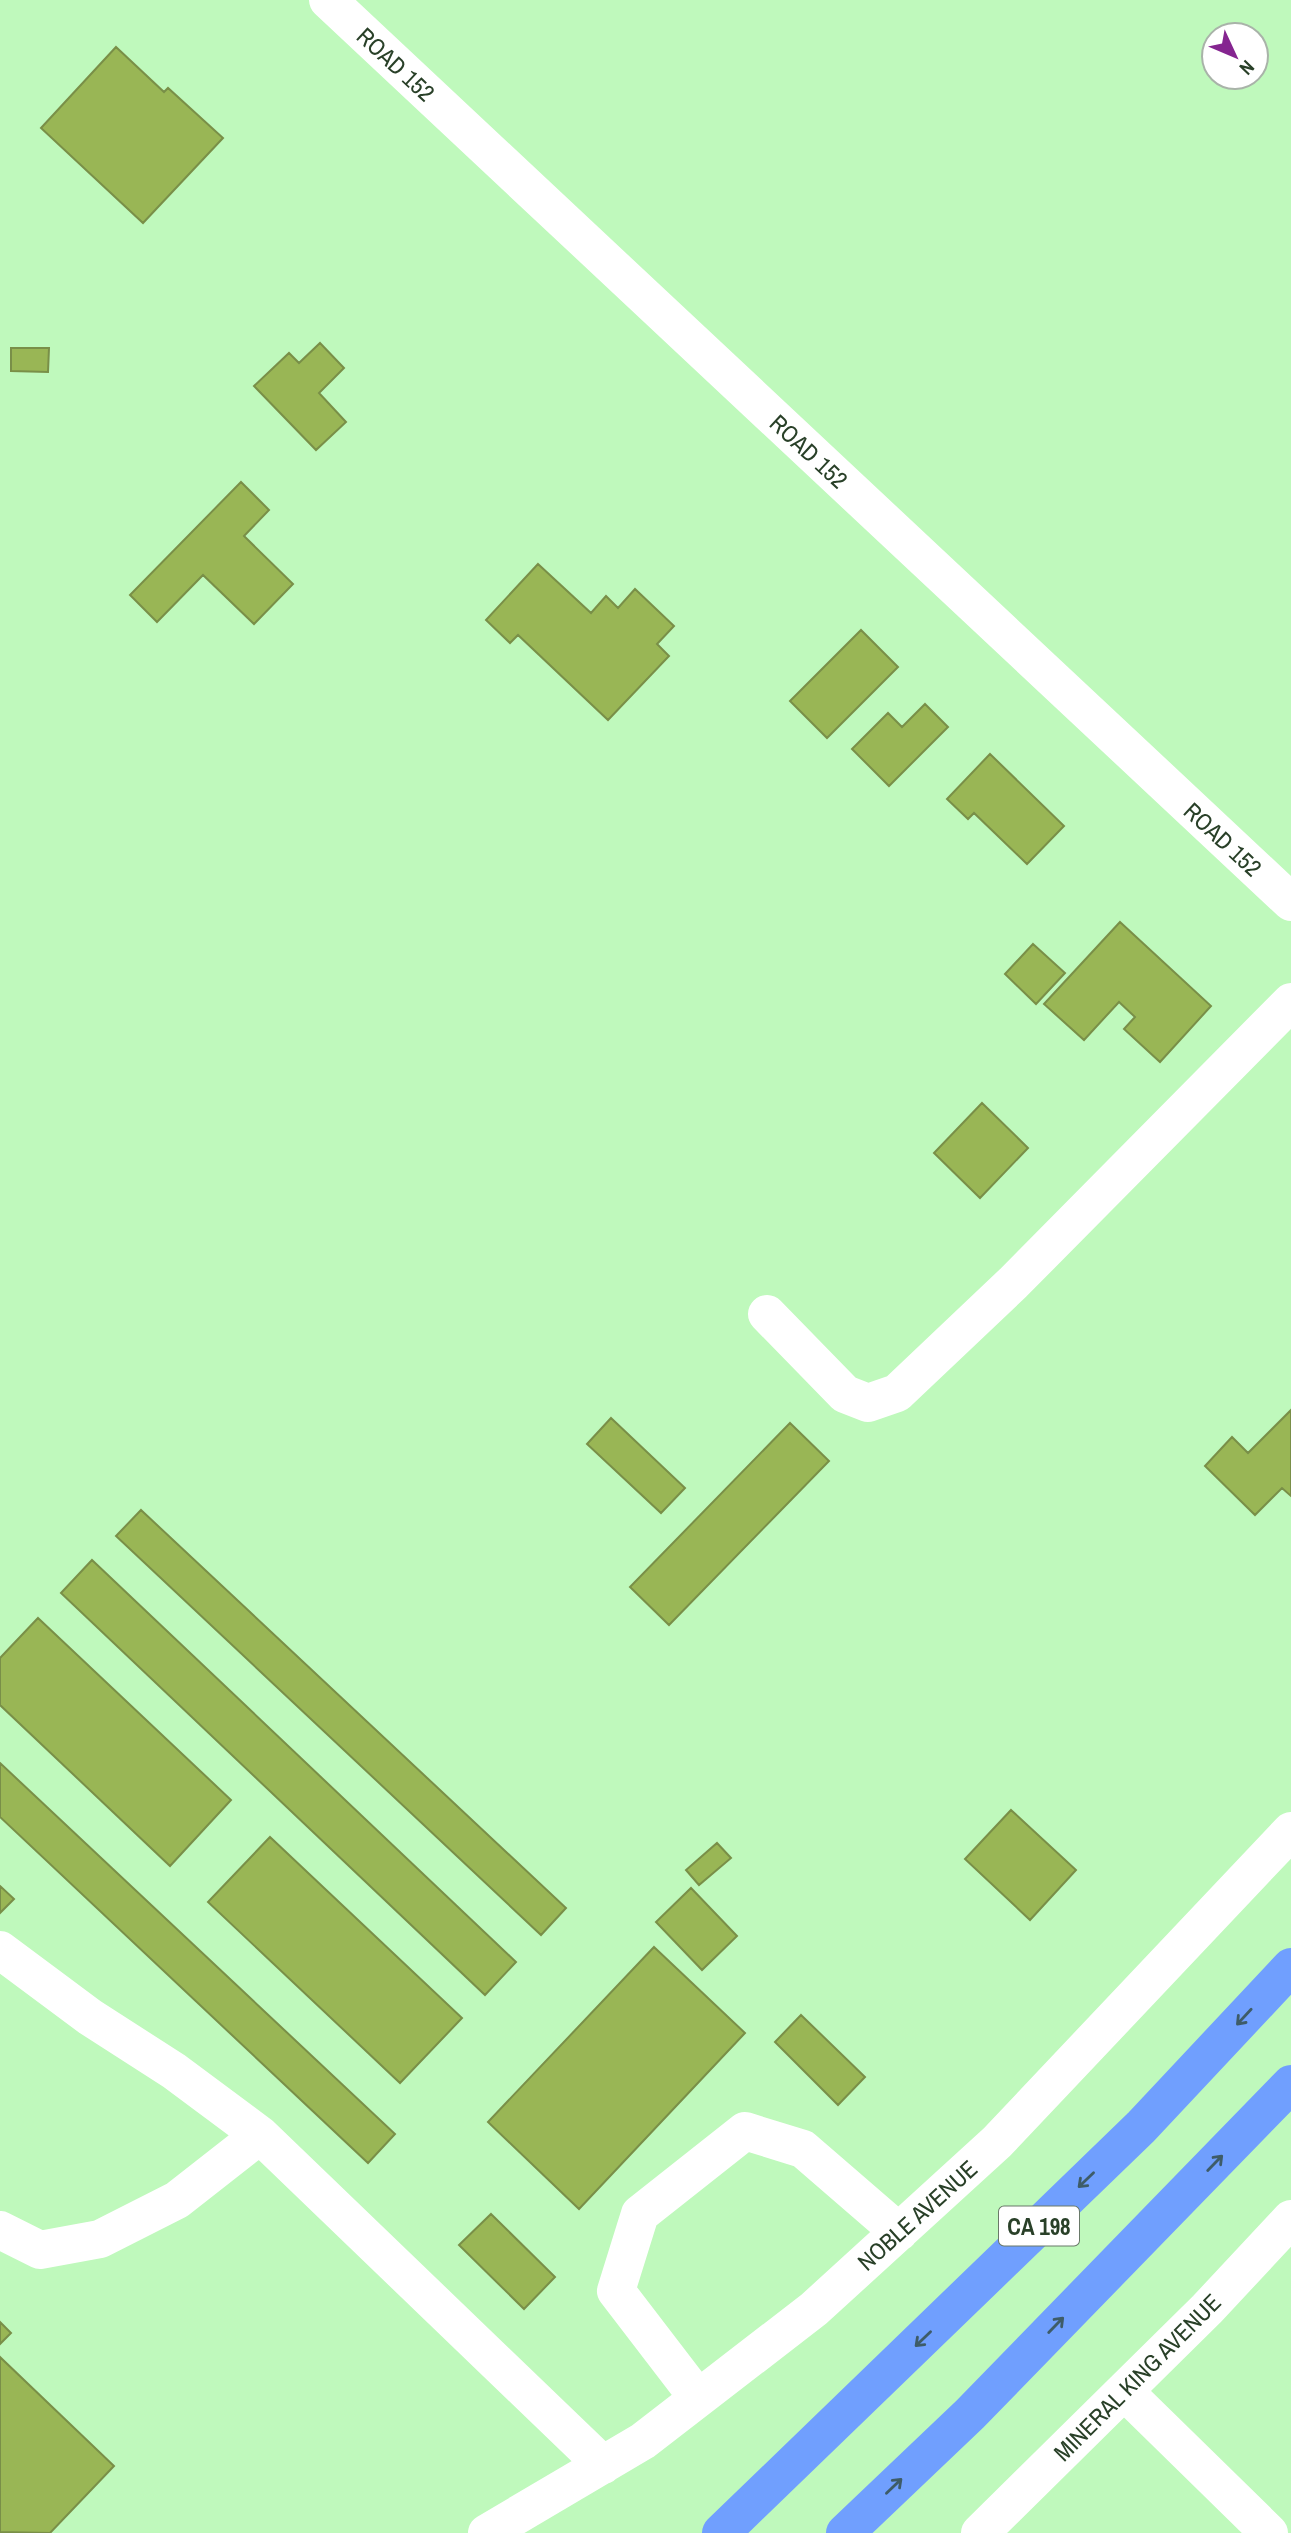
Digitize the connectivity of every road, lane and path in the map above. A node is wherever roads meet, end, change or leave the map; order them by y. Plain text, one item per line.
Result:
1 (328, 0) edge
2 (1291, 902) edge
3 (1291, 1002) edge
4 (767, 1314) dead end
5 (1291, 1831) edge
6 (0, 1950) edge
7 (1291, 1967) edge
8 (1291, 2084) edge
9 (260, 2135) junction
10 (1291, 2219) edge
11 (0, 2230) edge
12 (899, 2232) junction
13 (1124, 2391) junction
14 (698, 2398) junction
15 (603, 2465) junction
16 (779, 2475) junction
17 (487, 2533) edge
18 (698, 2533) edge
19 (721, 2533) edge
20 (845, 2533) edge
21 (980, 2533) edge
22 (1269, 2533) edge

1 - 2 street, ROAD 152
3 - 4 street
5 - 12 street, NOBLE AVENUE
6 - 9 street
7 -> 16 highway, CA 198
20 -> 8 highway
9 - 11 street
9 - 15 street
10 - 13 street, MINERAL KING AVENUE
12 - 14 street, NOBLE AVENUE
12 - 14 street
13 - 21 street, MINERAL KING AVENUE
13 - 22 street
14 - 15 street, NOBLE AVENUE
15 - 17 street, NOBLE AVENUE
16 - 18 highway
16 - 19 highway, CA 198

